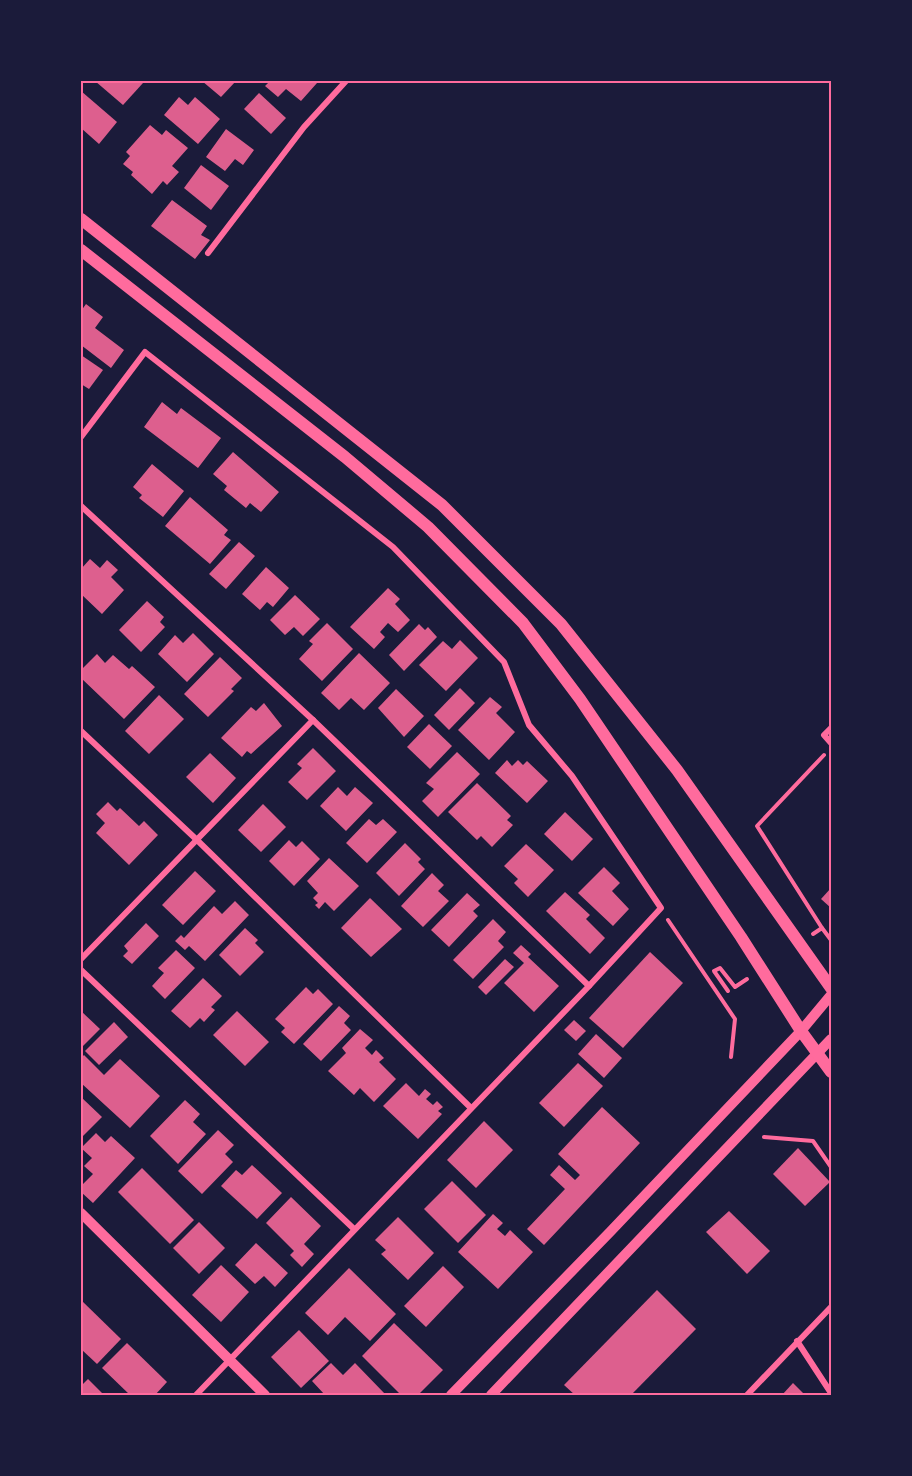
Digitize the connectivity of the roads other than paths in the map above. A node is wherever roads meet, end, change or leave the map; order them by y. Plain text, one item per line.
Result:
1 (346, 81) edge
2 (81, 219) edge
3 (81, 250) edge
4 (208, 254) dead end
5 (81, 437) edge
6 (81, 506) edge
7 (313, 720) junction
8 (831, 728) edge
9 (81, 731) edge
10 (831, 743) edge
11 (196, 840) junction
12 (81, 959) edge
13 (81, 970) edge
14 (589, 986) junction
15 (831, 988) edge
16 (831, 995) edge
17 (801, 1031) junction
18 (831, 1039) edge
19 (818, 1052) junction
20 (831, 1072) edge
21 (471, 1108) junction
22 (81, 1213) edge
23 (354, 1229) junction
24 (831, 1307) edge
25 (797, 1341) junction
26 (230, 1360) junction
27 (831, 1393) edge
28 (196, 1395) edge
29 (265, 1395) edge
30 (451, 1395) edge
31 (491, 1395) edge
32 (747, 1395) edge

1 - 4 street
2 - 15 main road
3 - 17 main road
5 - 14 street
6 - 7 street
7 - 11 street
7 - 14 street
8 - 10 street
9 - 11 street
11 - 12 street
11 - 21 street
13 - 23 street
14 - 21 street
16 - 17 street
17 - 19 main road
17 - 30 street
18 - 19 street
19 - 20 main road
19 - 31 street
21 - 23 street
22 - 26 street
23 - 26 street
24 - 25 street
25 - 27 street
25 - 32 street
26 - 28 street
26 - 29 street

